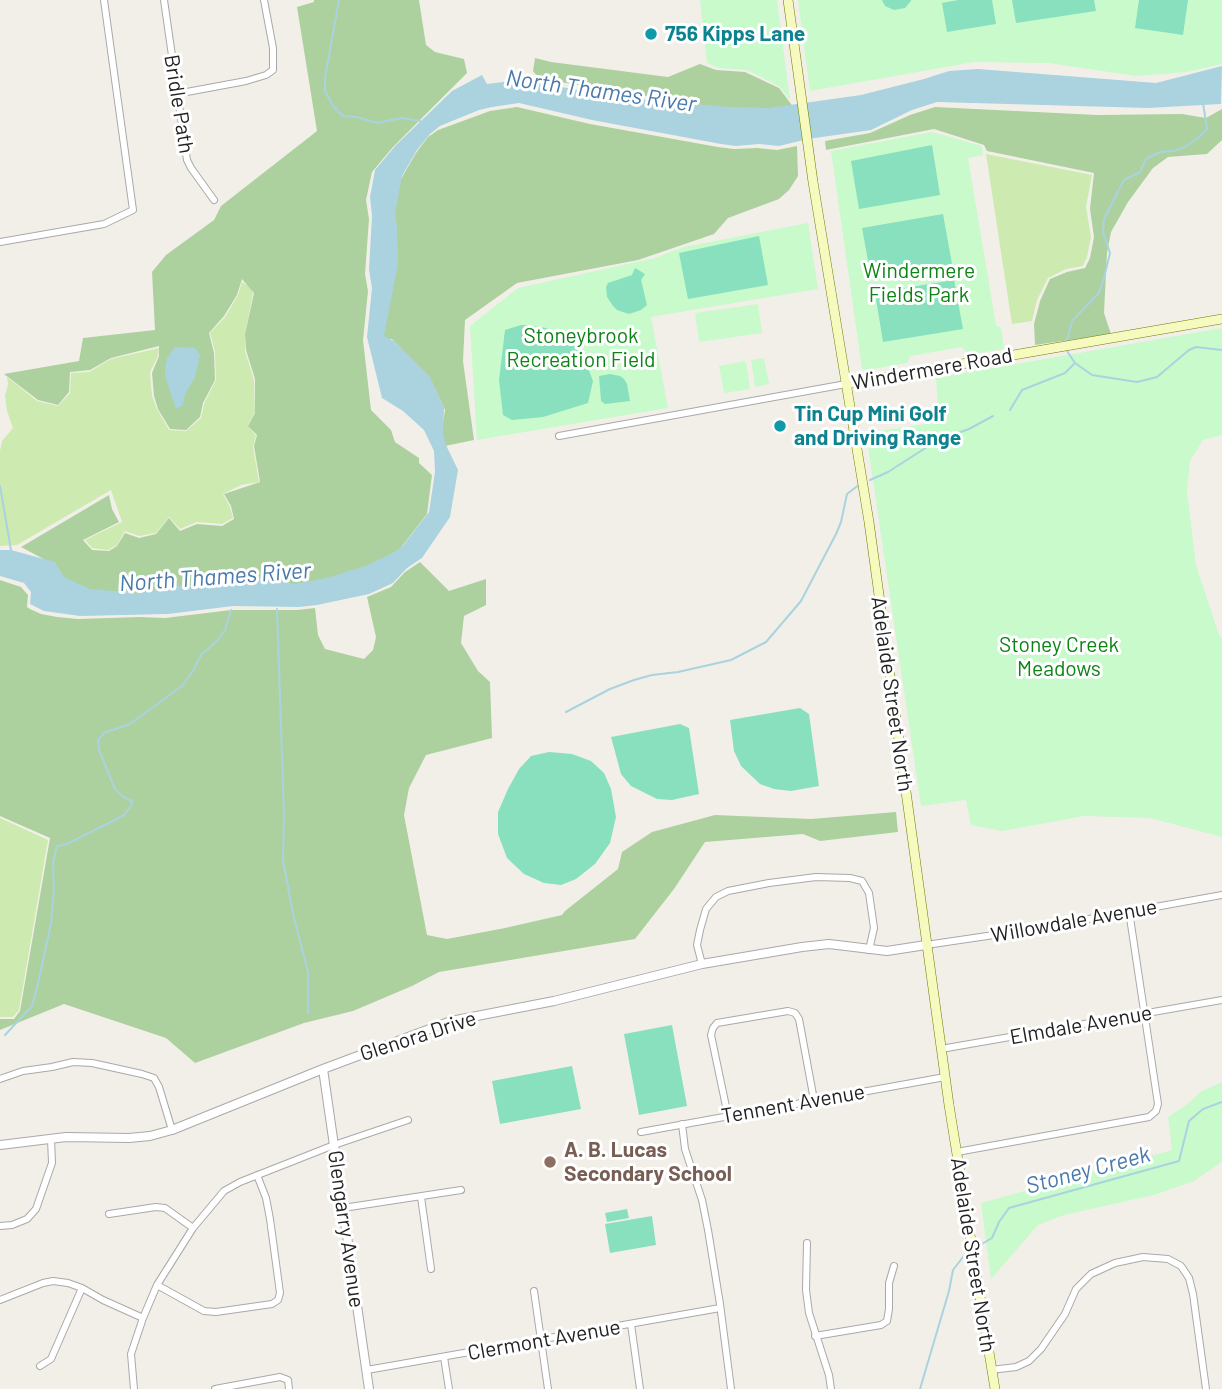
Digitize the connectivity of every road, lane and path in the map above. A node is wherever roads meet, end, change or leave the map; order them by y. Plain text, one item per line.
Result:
1 (104, 0) edge
2 (164, 0) edge
3 (264, 0) edge
4 (788, 0) edge
5 (176, 94) junction
6 (214, 200) dead end
7 (0, 242) edge
8 (1222, 319) edge
9 (846, 384) junction
10 (559, 436) dead end
11 (1222, 895) edge
12 (1129, 911) junction
13 (926, 945) junction
14 (869, 950) junction
15 (702, 964) junction
16 (1222, 1000) edge
17 (1146, 1014) junction
18 (941, 1049) junction
19 (323, 1069) junction
20 (945, 1077) junction
21 (0, 1079) edge
22 (814, 1100) junction
23 (729, 1116) junction
24 (408, 1120) dead end
25 (682, 1124) junction
26 (172, 1130) junction
27 (641, 1132) dead end
28 (51, 1139) junction
29 (0, 1145) edge
30 (334, 1145) junction
31 (957, 1152) junction
32 (257, 1175) junction
33 (461, 1190) dead end
34 (421, 1197) junction
35 (343, 1208) junction
36 (109, 1214) dead end
37 (0, 1226) edge
38 (193, 1228) junction
39 (807, 1243) dead end
40 (894, 1266) dead end
41 (431, 1269) dead end
42 (157, 1285) junction
43 (82, 1288) junction
44 (534, 1291) dead end
45 (0, 1300) edge
46 (720, 1308) junction
47 (143, 1318) junction
48 (631, 1324) junction
49 (815, 1336) junction
50 (541, 1340) junction
51 (444, 1356) junction
52 (40, 1366) dead end
53 (366, 1370) junction
54 (991, 1370) junction
55 (134, 1389) edge
56 (215, 1389) edge
57 (289, 1389) edge
58 (369, 1389) edge
59 (449, 1389) edge
60 (548, 1389) edge
61 (640, 1389) edge
62 (731, 1389) edge
63 (831, 1389) edge
64 (995, 1389) edge
65 (1206, 1389) edge

1 - 7 street
2 - 5 street, Bridle Path
3 - 5 street
4 - 9 main road, Adelaide Street North
5 - 6 street, Bridle Path
8 - 9 main road, Windermere Road
9 - 10 street, Windermere Road
9 - 13 main road, Adelaide Street North
11 - 12 street, Willowdale Avenue
12 - 13 street, Willowdale Avenue
12 - 17 street
13 - 14 street, Glenora Drive
13 - 18 main road, Adelaide Street North
14 - 15 street, Glenora Drive
14 - 15 street
15 - 19 street, Glenora Drive
16 - 17 street, Elmdale Avenue
17 - 18 street, Elmdale Avenue
17 - 31 street
18 - 20 main road, Adelaide Street North
19 - 26 street, Glenora Drive
19 - 30 street, Glengarry Avenue
20 - 22 street, Tennent Avenue
20 - 31 main road, Adelaide Street North
21 - 26 street
22 - 23 street, Tennent Avenue
22 - 23 street
23 - 25 street, Tennent Avenue
24 - 30 street
25 - 27 street, Tennent Avenue
25 - 46 street
26 - 28 street, Glenora Drive
28 - 29 street, Glenora Drive
28 - 37 street
30 - 32 street
30 - 35 street, Glengarry Avenue
31 - 54 main road, Adelaide Street North
32 - 38 street
32 - 42 street
33 - 34 street
34 - 35 street
34 - 41 street
35 - 53 street, Glengarry Avenue
36 - 38 street
38 - 42 street
39 - 49 street
40 - 49 street
42 - 47 street
43 - 45 street
43 - 47 street
43 - 52 street
44 - 50 street
46 - 48 street, Clermont Avenue
46 - 62 street
47 - 55 street
48 - 50 street, Clermont Avenue
48 - 61 street
49 - 63 street
50 - 51 street, Clermont Avenue
50 - 60 street
51 - 53 street, Clermont Avenue
51 - 59 street
53 - 58 street, Glengarry Avenue
54 - 64 main road, Adelaide Street North
54 - 65 street
56 - 57 street

